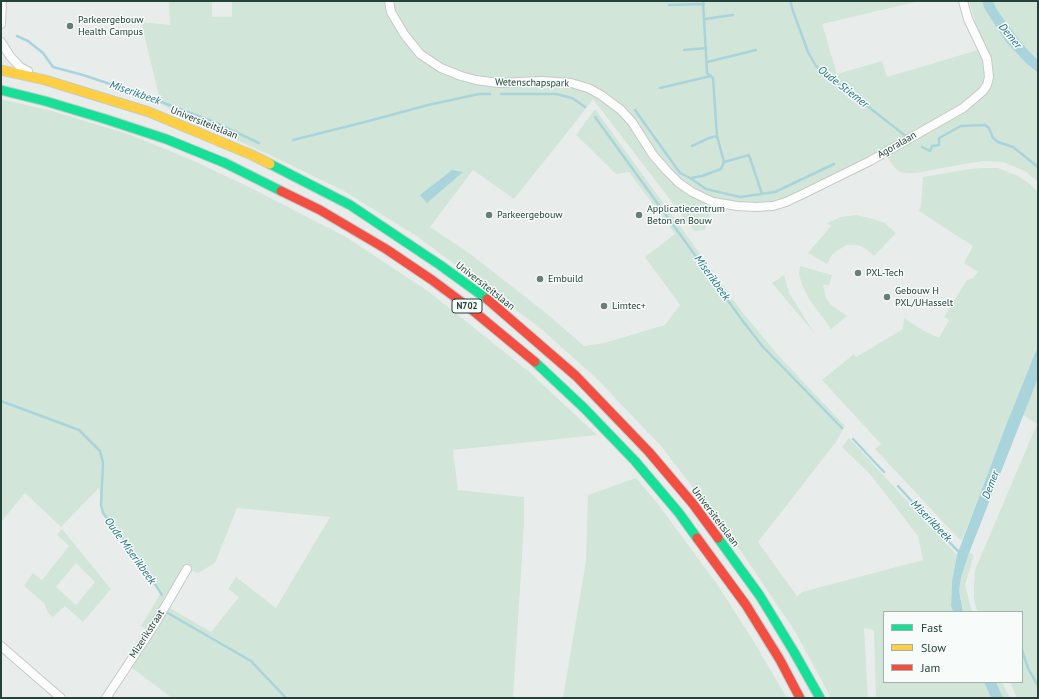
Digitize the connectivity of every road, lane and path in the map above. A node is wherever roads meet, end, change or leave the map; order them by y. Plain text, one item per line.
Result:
1 (2, 1) edge
2 (389, 1) edge
3 (963, 1) edge
4 (1, 24) edge
5 (1, 42) edge
6 (1, 70) edge
7 (44, 80) junction
8 (1, 90) edge
9 (714, 202) joint
10 (649, 452) junction
11 (635, 461) junction
12 (187, 569) dead end
13 (1, 646) edge
14 (61, 698) edge
15 (106, 698) edge
16 (800, 698) edge
17 (820, 698) edge

1 - 4 street
2 - 9 street, Wetenschapspark
3 - 9 street, Agoralaan
5 - 7 street
6 - 7 highway, Universiteitslaan / N702
7 - 10 highway, Universiteitslaan / N702
8 - 11 highway, N702
10 - 11 street
10 - 17 highway, Universiteitslaan / N702
11 - 16 highway, N702
12 - 15 street, Mizerikstraat
13 - 14 street

